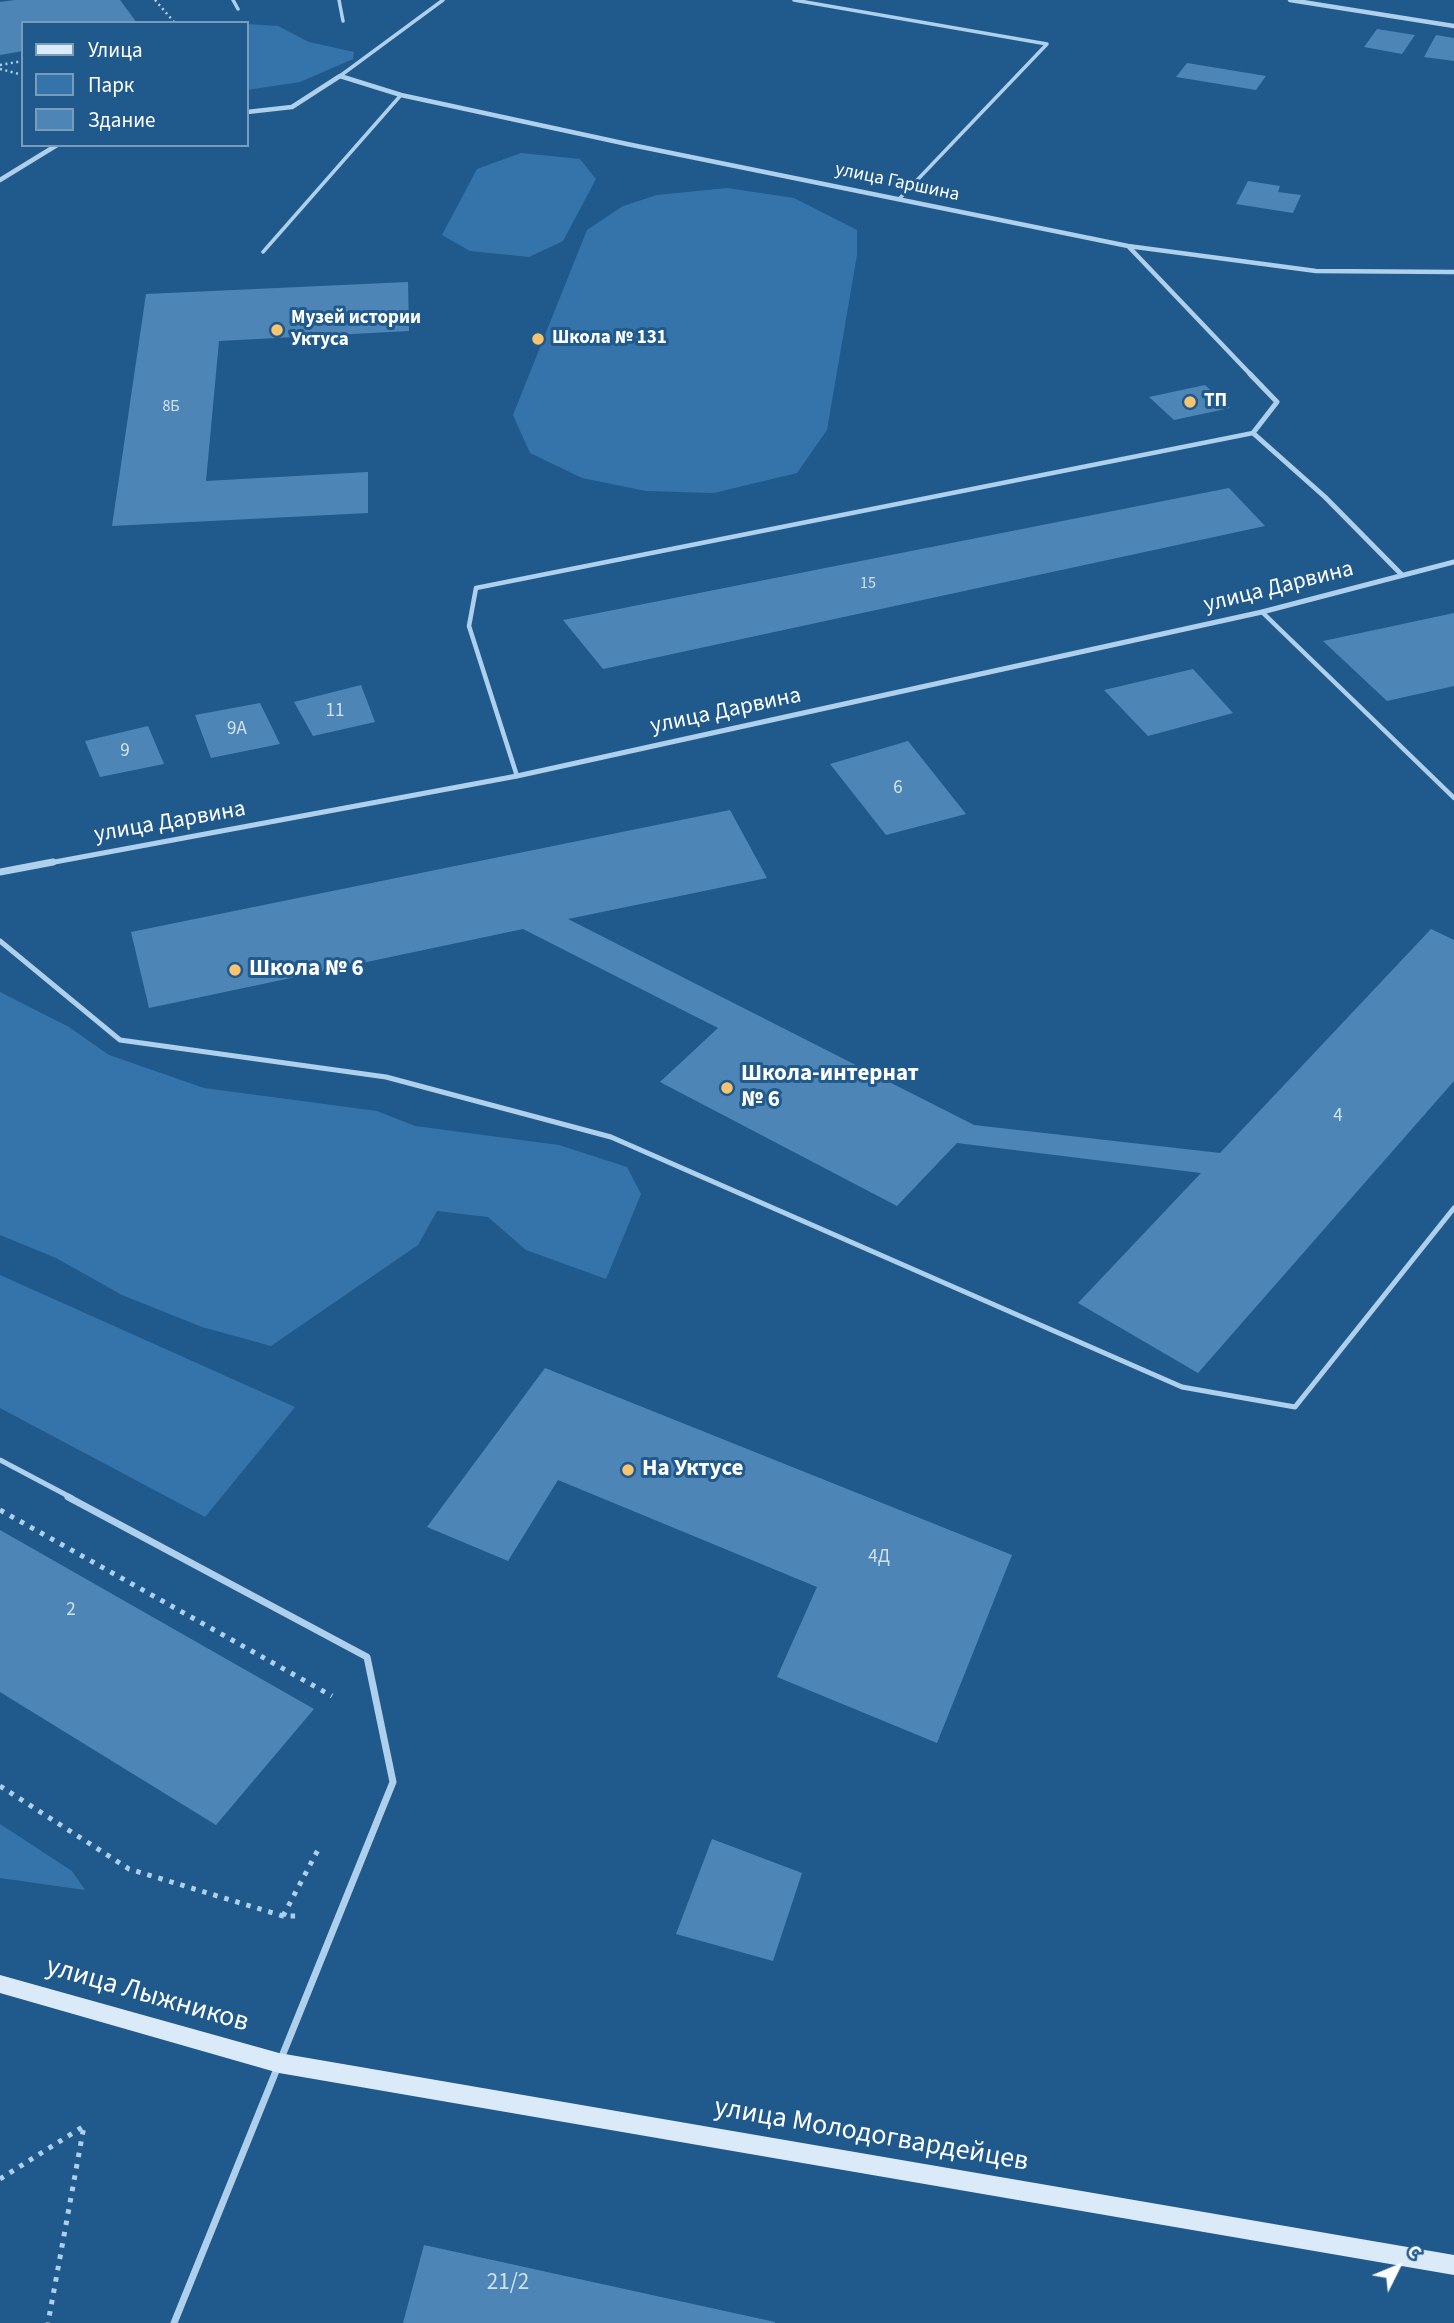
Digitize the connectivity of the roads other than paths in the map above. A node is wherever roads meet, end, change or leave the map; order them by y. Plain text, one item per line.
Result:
1 (233, 0) edge
2 (339, 0) edge
3 (443, 0) edge
4 (793, 0) edge
5 (1290, 0) edge
6 (238, 9) dead end
7 (343, 21) dead end
8 (1454, 26) edge
9 (340, 76) junction
10 (401, 95) junction
11 (248, 112) edge
12 (54, 147) edge
13 (0, 180) edge
14 (900, 198) junction
15 (1128, 246) junction
16 (263, 252) dead end
17 (1454, 271) edge
18 (1253, 433) junction
19 (1454, 562) edge
20 (1402, 575) junction
21 (1262, 612) junction
22 (517, 776) junction
23 (1454, 798) edge
24 (0, 872) edge
25 (0, 941) edge
26 (1454, 1208) edge
27 (0, 1460) edge
28 (0, 1984) edge
29 (279, 2063) junction
30 (1454, 2264) edge
31 (174, 2323) edge

1 - 6 lane
2 - 7 lane
3 - 9 lane
4 - 14 lane
5 - 8 street
9 - 10 street, улица Гаршина
9 - 11 street
10 - 14 street, улица Гаршина
10 - 16 lane
12 - 13 street
14 - 15 street, улица Гаршина
15 - 17 street, улица Гаршина
15 - 18 street
18 - 20 street
18 - 22 lane
19 - 20 street, улица Дарвина
20 - 21 street, улица Дарвина
21 - 22 street, улица Дарвина
21 - 23 lane
22 - 24 street, улица Дарвина
25 - 26 lane
27 - 29 lane
28 - 29 street, улица Лыжников
29 - 30 street, улица Молодогвардейцев
29 - 31 lane

